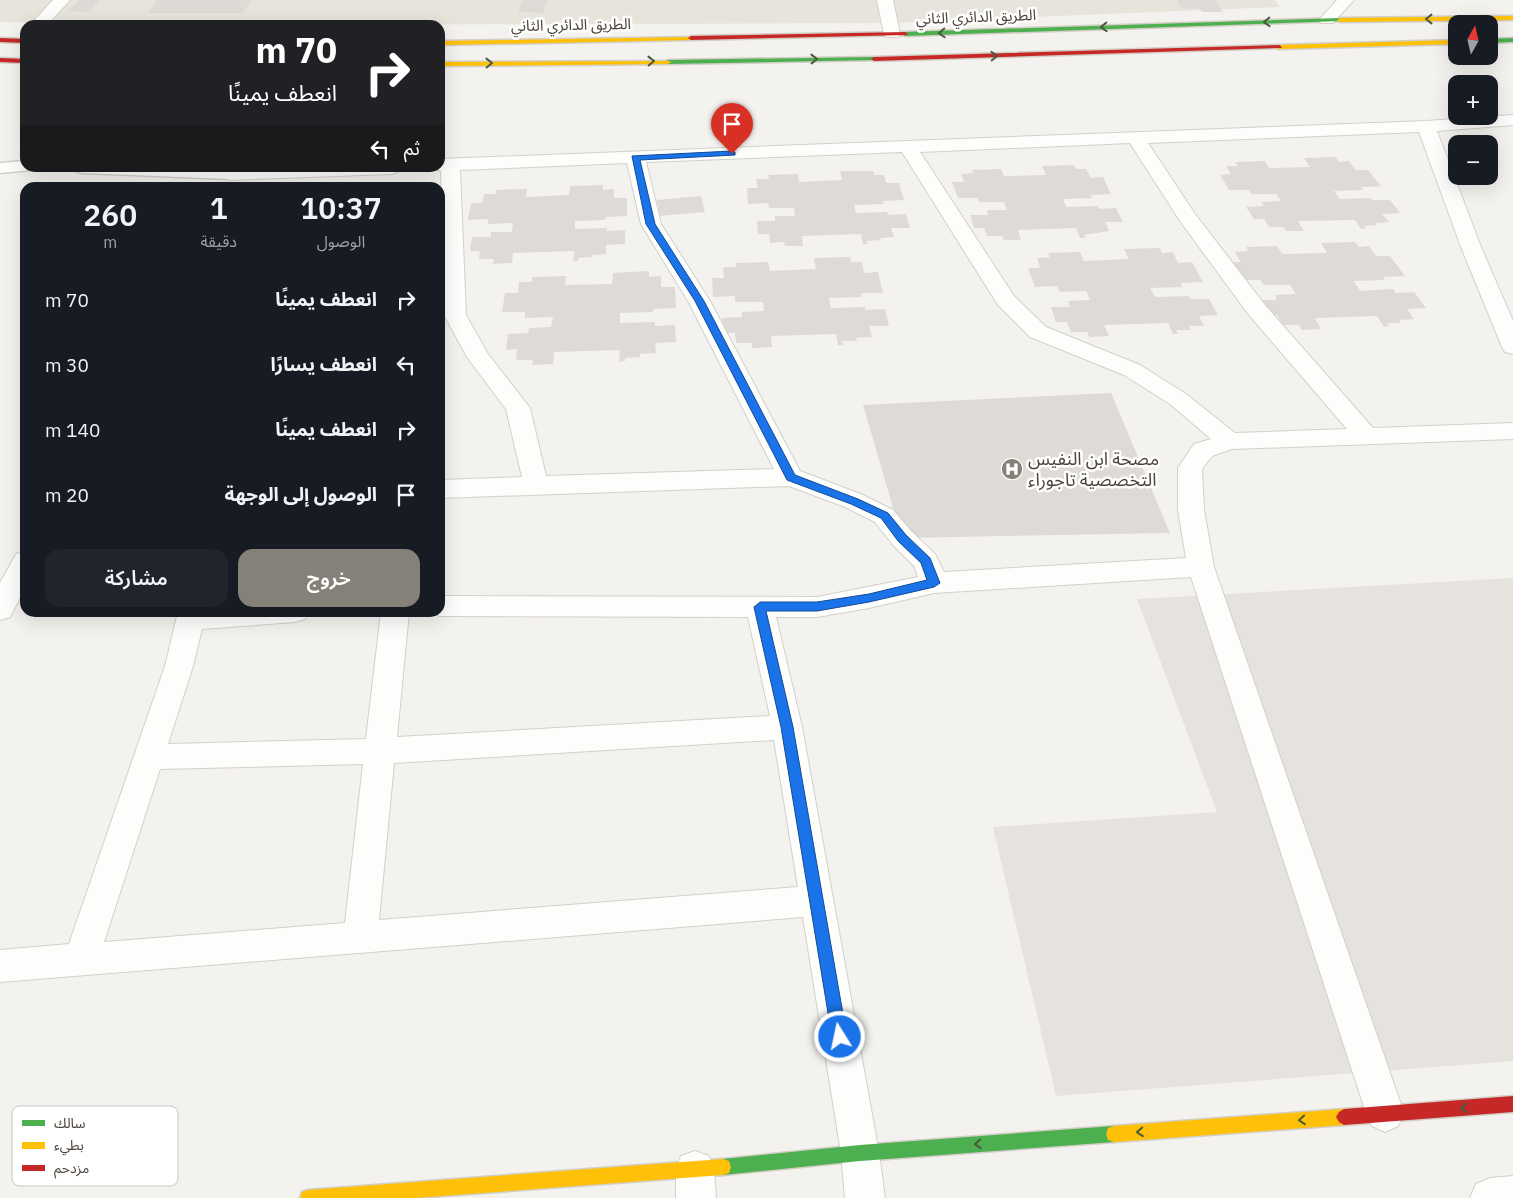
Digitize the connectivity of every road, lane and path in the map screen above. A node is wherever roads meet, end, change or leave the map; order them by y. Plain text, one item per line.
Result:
1 (62, 0) edge
2 (885, 0) edge
3 (1346, 0) edge
4 (1513, 18) edge
5 (43, 20) edge
6 (1327, 20) junction
7 (892, 34) junction
8 (0, 40) edge
9 (20, 40) edge
10 (1498, 40) edge
11 (1513, 40) edge
12 (1448, 42) edge
13 (445, 43) edge
14 (0, 60) edge
15 (20, 61) edge
16 (445, 64) edge
17 (1513, 120) edge
18 (1426, 126) junction
19 (1136, 138) junction
20 (908, 147) junction
21 (635, 158) junction
22 (445, 165) edge
23 (20, 166) edge
24 (0, 168) edge
25 (148, 172) edge
26 (319, 172) edge
27 (229, 177) edge
28 (1513, 347) edge
29 (1513, 431) edge
30 (1367, 436) junction
31 (1230, 441) junction
32 (791, 477) junction
33 (536, 486) junction
34 (445, 489) edge
35 (1201, 566) junction
36 (20, 570) edge
37 (934, 583) junction
38 (445, 606) edge
39 (760, 607) junction
40 (0, 610) edge
41 (191, 617) edge
42 (394, 617) edge
43 (787, 727) junction
44 (380, 751) junction
45 (148, 757) junction
46 (817, 901) junction
47 (360, 937) junction
48 (81, 960) junction
49 (0, 966) edge
50 (1513, 1104) edge
51 (1385, 1113) junction
52 (860, 1153) junction
53 (696, 1184) edge
54 (1513, 1196) edge
55 (308, 1198) edge
56 (865, 1198) edge
57 (1490, 1198) edge

1 - 5 street
2 - 7 street
3 - 6 street
4 -> 6 main road, الطريق الدائري الثاني
6 -> 7 main road, الطريق الدائري الثاني
7 - 13 main road, الطريق الدائري الثاني
8 - 9 main road
10 - 11 main road
16 -> 12 main road
14 - 15 main road
17 - 18 street
18 - 19 street
18 - 28 street
19 - 20 street
19 - 30 street
20 - 21 street
20 - 31 street
21 - 22 street
21 - 32 street
22 - 33 street
23 - 24 lane
25 - 27 lane
26 - 27 street
29 - 30 street
30 - 31 street
31 - 35 street
32 - 33 street
32 - 37 street
33 - 34 street
35 - 37 street
35 - 51 street
36 - 40 street
37 - 39 street
38 - 39 street
39 - 43 street
41 - 45 street
42 - 44 street
43 - 44 street
43 - 46 street
44 - 45 street
44 - 47 street
45 - 48 street
46 - 47 street
46 - 52 street
47 - 48 street
48 - 49 street
50 -> 51 main road
51 -> 52 main road
52 - 53 main road
52 - 56 street
53 - 55 main road
54 - 57 street

